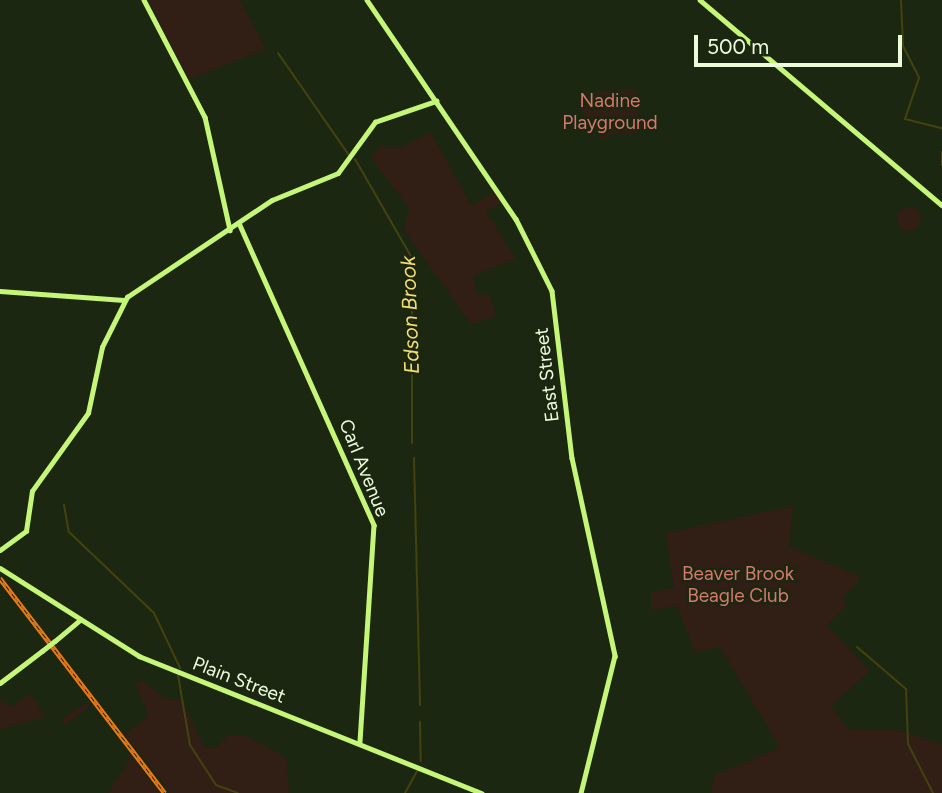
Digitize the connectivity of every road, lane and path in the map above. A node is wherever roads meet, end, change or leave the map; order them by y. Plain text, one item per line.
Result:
1 (144, 0) edge
2 (367, 0) edge
3 (700, 0) edge
4 (436, 102) junction
5 (942, 205) edge
6 (239, 223) junction
7 (230, 230) junction
8 (0, 291) edge
9 (124, 300) junction
10 (0, 550) edge
11 (0, 568) edge
12 (80, 620) junction
13 (0, 683) edge
14 (360, 742) junction
15 (482, 793) edge
16 (581, 793) edge

1 - 7 street
2 - 4 street, East Street
3 - 5 street
4 - 6 street
4 - 16 street, East Street
6 - 7 street
6 - 14 street, Carl Avenue
7 - 9 street
8 - 9 street
9 - 10 street
11 - 12 street, Plain Street
12 - 13 street, bridge
12 - 14 street, Plain Street
14 - 15 street, Plain Street

